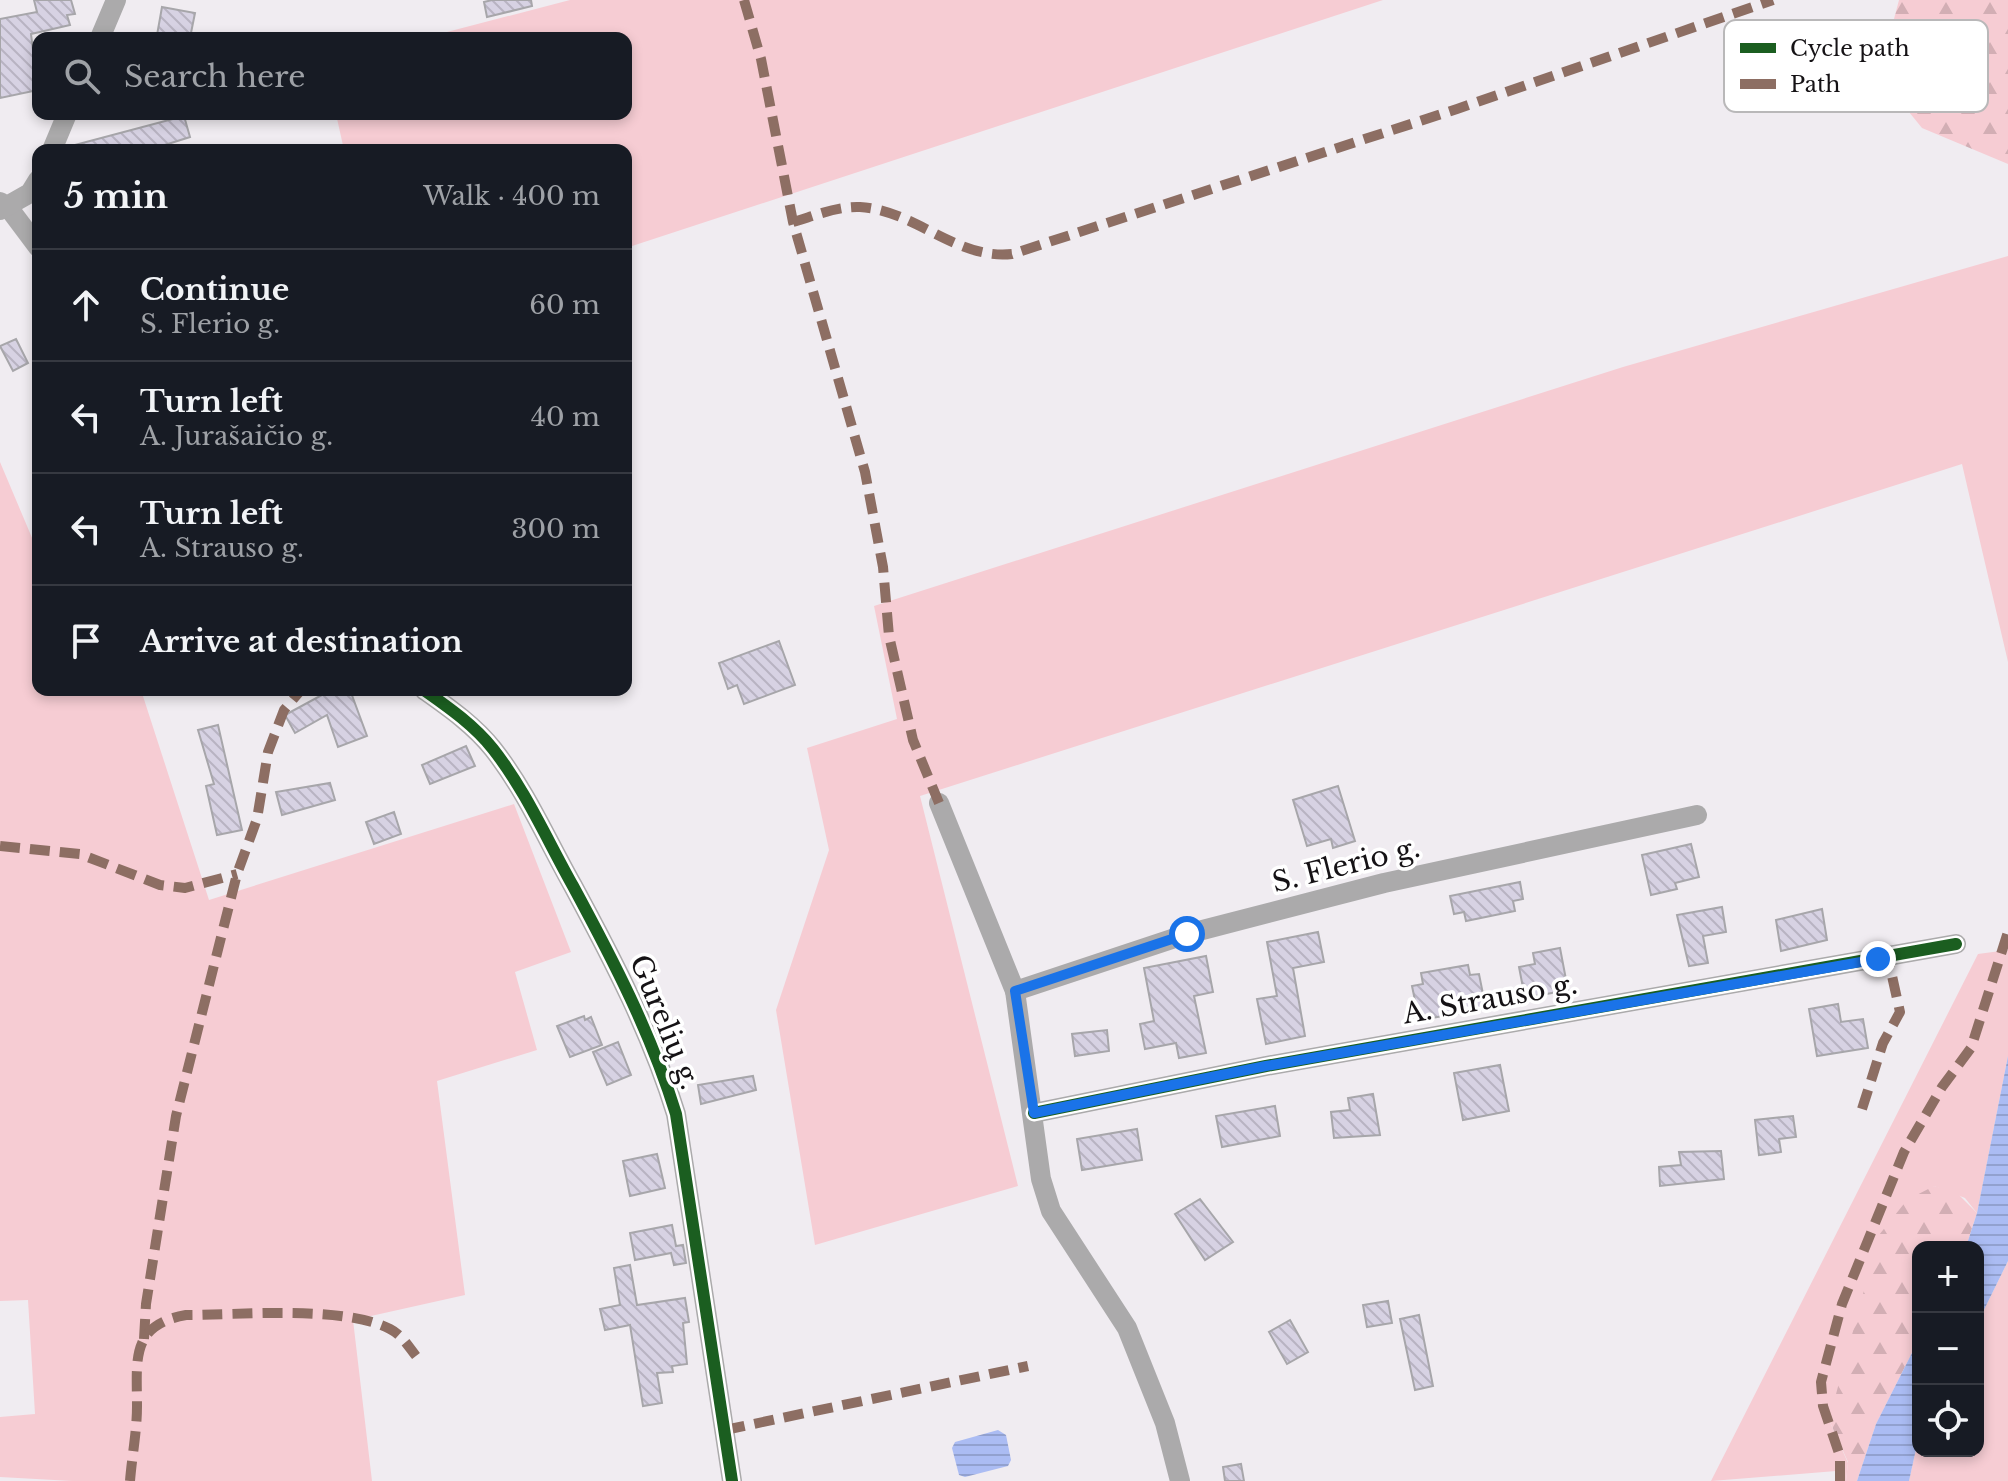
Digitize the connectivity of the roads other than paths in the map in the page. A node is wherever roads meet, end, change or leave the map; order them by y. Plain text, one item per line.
1 (116, 0) edge
2 (103, 32) edge
3 (64, 120) edge
4 (54, 144) edge
5 (32, 190) edge
6 (3, 206) edge
7 (32, 240) edge
8 (431, 696) edge
9 (939, 803) dead end
10 (1697, 815) dead end
11 (1956, 944) dead end
12 (1015, 991) junction
13 (1034, 1113) junction
14 (732, 1481) edge
15 (1180, 1481) edge

1 - 2 street
3 - 4 street
5 - 6 street
6 - 7 street
8 - 14 street, Gurelių g.
9 - 12 street
10 - 12 street, S. Flerio g.
11 - 13 street, A. Strauso g.
12 - 13 street
13 - 15 street

